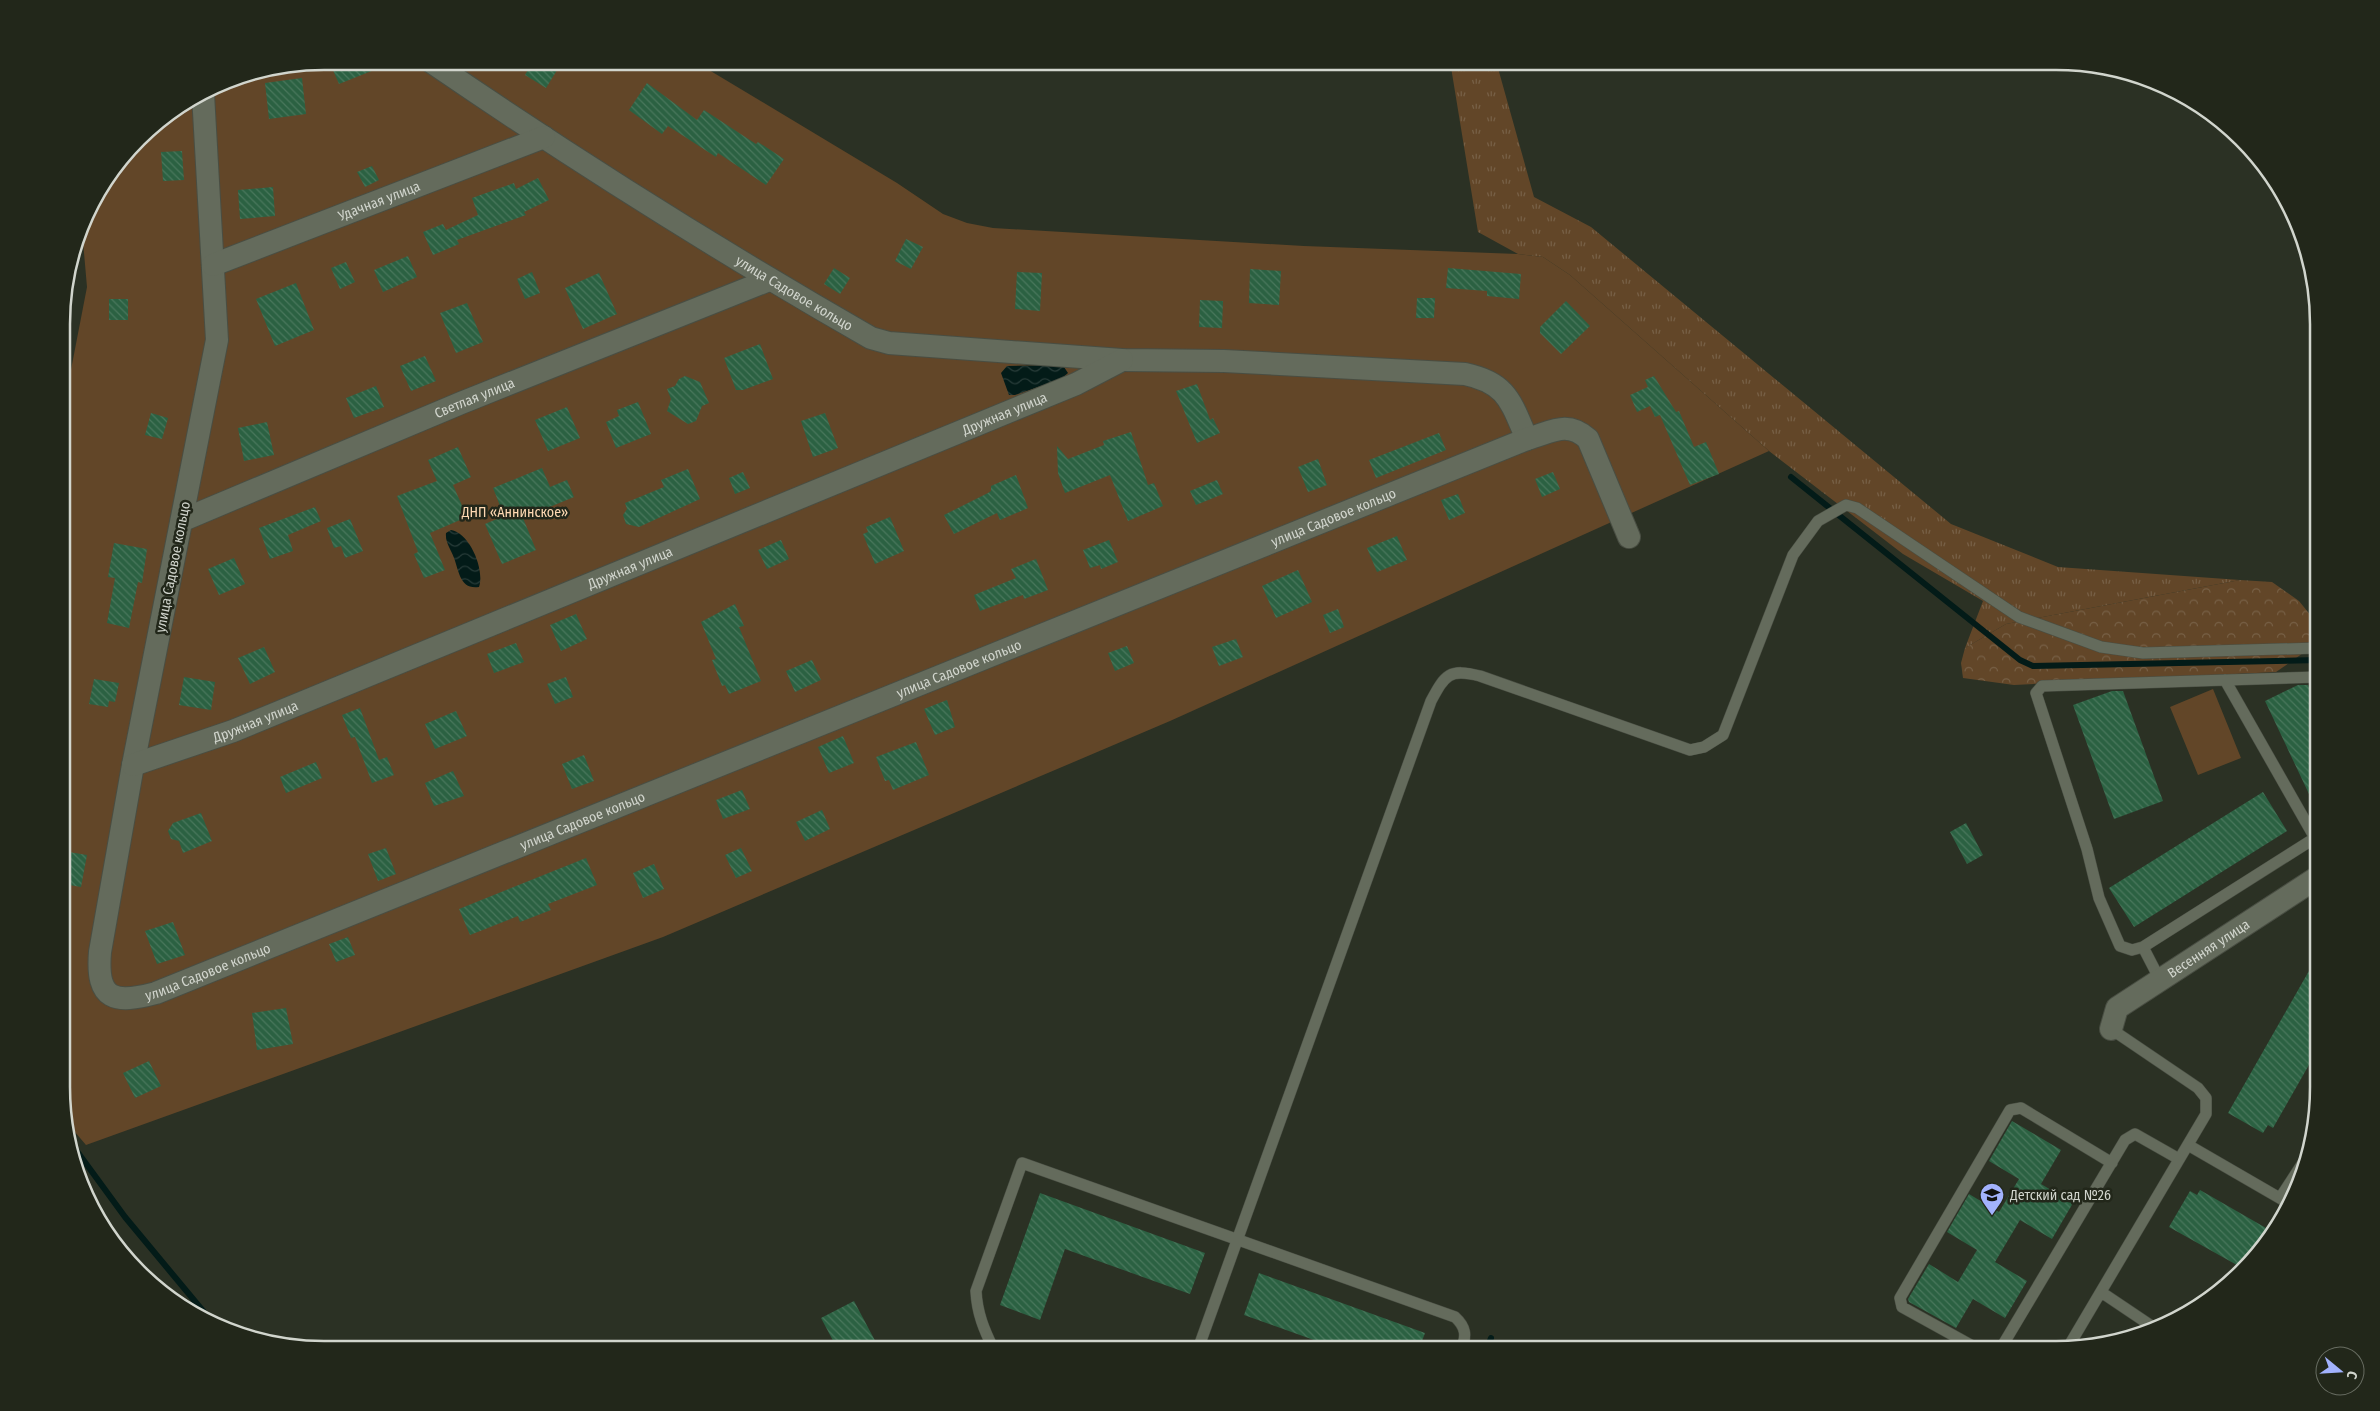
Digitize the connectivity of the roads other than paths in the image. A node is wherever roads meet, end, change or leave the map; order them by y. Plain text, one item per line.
1 (444, 70) edge
2 (203, 101) edge
3 (544, 137) junction
4 (213, 265) junction
5 (769, 280) junction
6 (1122, 360) junction
7 (1527, 439) junction
8 (183, 520) junction
9 (1629, 537) dead end
10 (2310, 648) edge
11 (2310, 678) edge
12 (2225, 680) junction
13 (133, 766) junction
14 (2310, 829) edge
15 (2310, 843) edge
16 (2310, 882) edge
17 (2143, 947) junction
18 (2160, 980) junction
19 (2111, 1029) joint
20 (2188, 1145) junction
21 (2179, 1159) junction
22 (2112, 1163) junction
23 (2283, 1200) edge
24 (1237, 1238) junction
25 (2101, 1292) junction
26 (2148, 1324) edge
27 (2072, 1340) edge
28 (990, 1341) edge
29 (1201, 1341) edge
30 (1463, 1341) edge
31 (1964, 1341) edge
32 (2005, 1341) edge

1 - 3 street, улица Садовое кольцо
2 - 4 street, улица Садовое кольцо
3 - 4 street, Удачная улица
3 - 5 street, улица Садовое кольцо
4 - 8 street, улица Садовое кольцо
5 - 6 street, улица Садовое кольцо
5 - 8 street, Светлая улица
6 - 7 street, улица Садовое кольцо
6 - 13 street, Дружная улица
7 - 9 street
7 - 13 street, улица Садовое кольцо
8 - 13 street, улица Садовое кольцо
10 - 24 lane
11 - 12 lane
12 - 14 lane
12 - 17 lane
15 - 17 lane
16 - 18 street, Весенняя улица
17 - 18 lane
18 - 19 street, Весенняя улица
19 - 20 lane
20 - 21 lane
20 - 23 lane
21 - 22 lane
21 - 25 lane
22 - 31 lane
22 - 32 lane
24 - 28 lane
24 - 29 lane
24 - 30 lane
25 - 26 lane
25 - 27 lane

